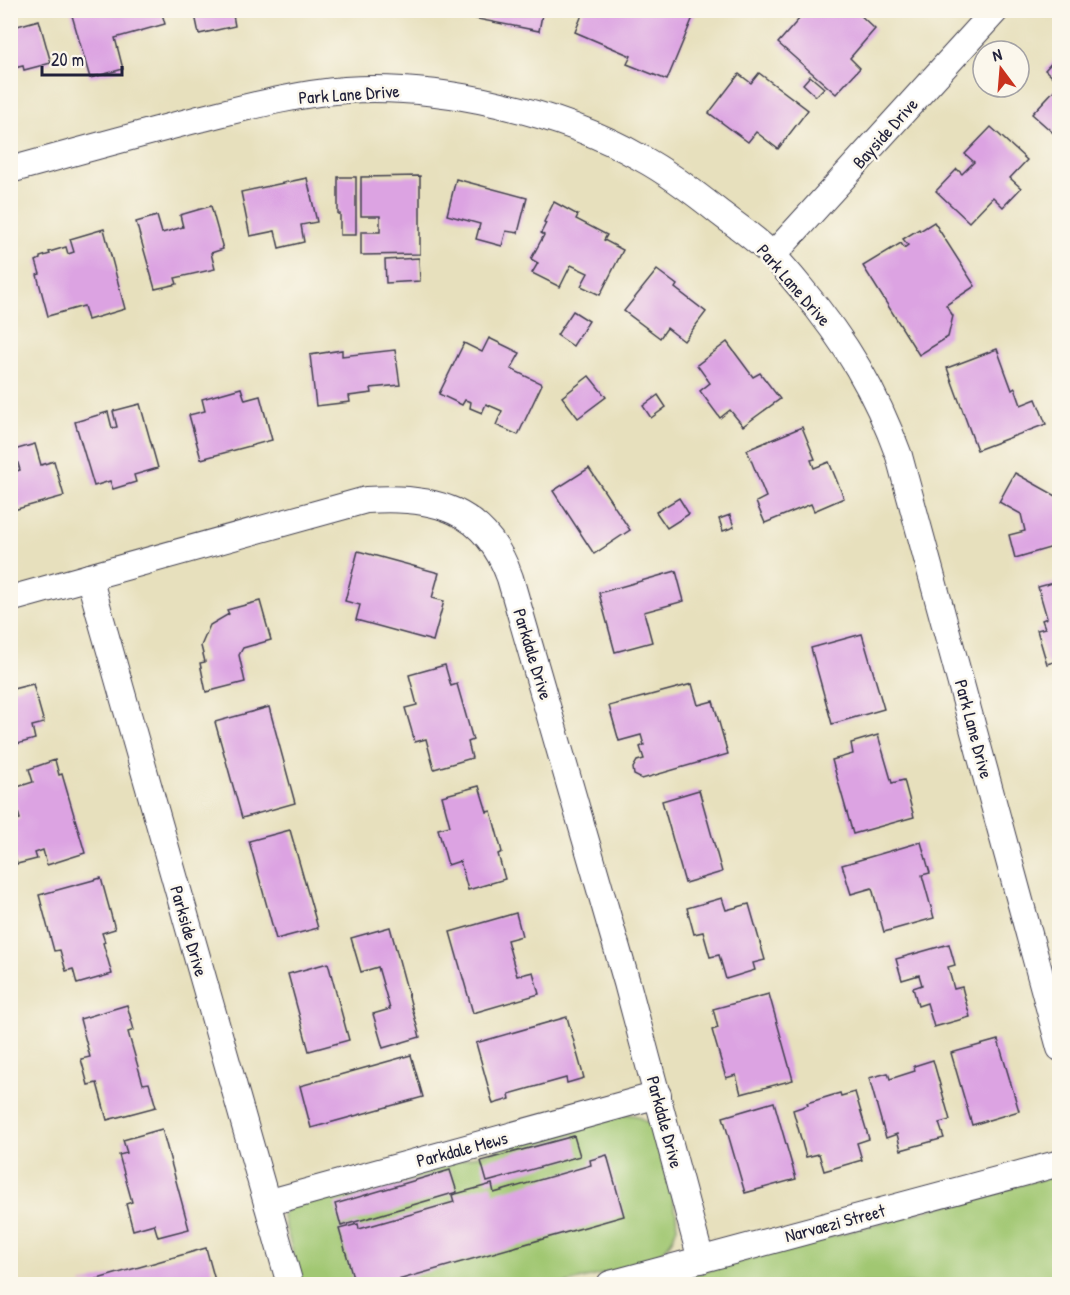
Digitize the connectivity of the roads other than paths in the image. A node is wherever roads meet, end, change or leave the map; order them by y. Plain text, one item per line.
1 (996, 10) edge
2 (10, 170) edge
3 (773, 255) junction
4 (89, 578) junction
5 (10, 599) edge
6 (1059, 1048) edge
7 (658, 1095) junction
8 (1059, 1163) edge
9 (267, 1203) junction
10 (701, 1260) junction
11 (290, 1284) edge
12 (610, 1284) edge

1 - 3 street, Bayside Drive
2 - 3 street, Park Lane Drive
3 - 6 street, Park Lane Drive
4 - 5 street, Parkdale Drive
4 - 7 street, Parkdale Drive
4 - 9 street, Parkside Drive
7 - 9 street, Parkdale Mews
7 - 10 street, Parkdale Drive
8 - 10 street, Narvaezi Street
9 - 11 street, Parkside Drive
10 - 12 street, Narvaezi Street

